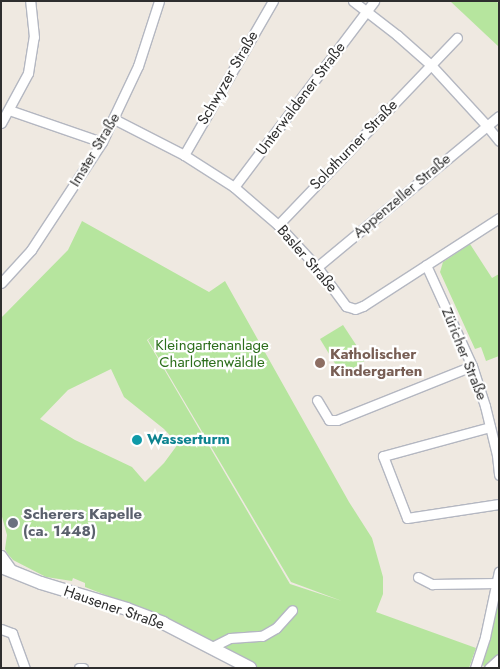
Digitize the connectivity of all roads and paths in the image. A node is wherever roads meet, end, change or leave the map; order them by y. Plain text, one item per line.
1 (30, 1) edge
2 (159, 1) edge
3 (273, 1) edge
4 (353, 1) edge
5 (374, 1) edge
6 (367, 11) junction
7 (458, 38) dead end
8 (431, 65) junction
9 (499, 116) edge
10 (4, 117) edge
11 (114, 119) junction
12 (488, 126) junction
13 (499, 141) edge
14 (102, 142) junction
15 (184, 155) junction
16 (234, 188) junction
17 (499, 218) edge
18 (278, 225) junction
19 (426, 265) junction
20 (317, 267) junction
21 (1, 283) edge
22 (472, 366) junction
23 (317, 400) dead end
24 (490, 427) junction
25 (499, 475) edge
26 (499, 504) edge
27 (1, 555) edge
28 (1, 568) edge
29 (499, 571) edge
30 (14, 572) junction
31 (418, 577) dead end
32 (496, 583) junction
33 (292, 610) dead end
34 (1, 629) edge
35 (212, 647) junction
36 (499, 659) edge
37 (26, 668) edge
38 (250, 668) edge
39 (475, 668) edge
40 (490, 668) edge

1 - 10 street
2 - 11 street, Imster Straße
3 - 15 street, Schwyzer Straße
4 - 6 street
5 - 6 street
6 - 8 street
6 - 16 street, Unterwaldener Straße
7 - 8 street
8 - 12 street
8 - 18 street, Solothurner Straße
9 - 12 street
10 - 14 street
11 - 14 street, Imster Straße
11 - 15 street, Basler Straße
12 - 13 street
12 - 20 street, Appenzeller Straße
14 - 21 street, Imster Straße
15 - 16 street, Basler Straße
16 - 18 street, Basler Straße
17 - 19 street, Basler Straße
18 - 20 street, Basler Straße
19 - 20 street, Basler Straße
19 - 22 street, Züricher Straße
22 - 23 street
22 - 24 street, Züricher Straße
24 - 25 street, Züricher Straße
24 - 26 street
27 - 30 street
28 - 30 main road, Hausener Straße
29 - 32 street
30 - 35 main road, Hausener Straße
31 - 32 street
32 - 39 street
33 - 35 street
34 - 37 street
35 - 38 main road, Hausener Straße
36 - 40 street

